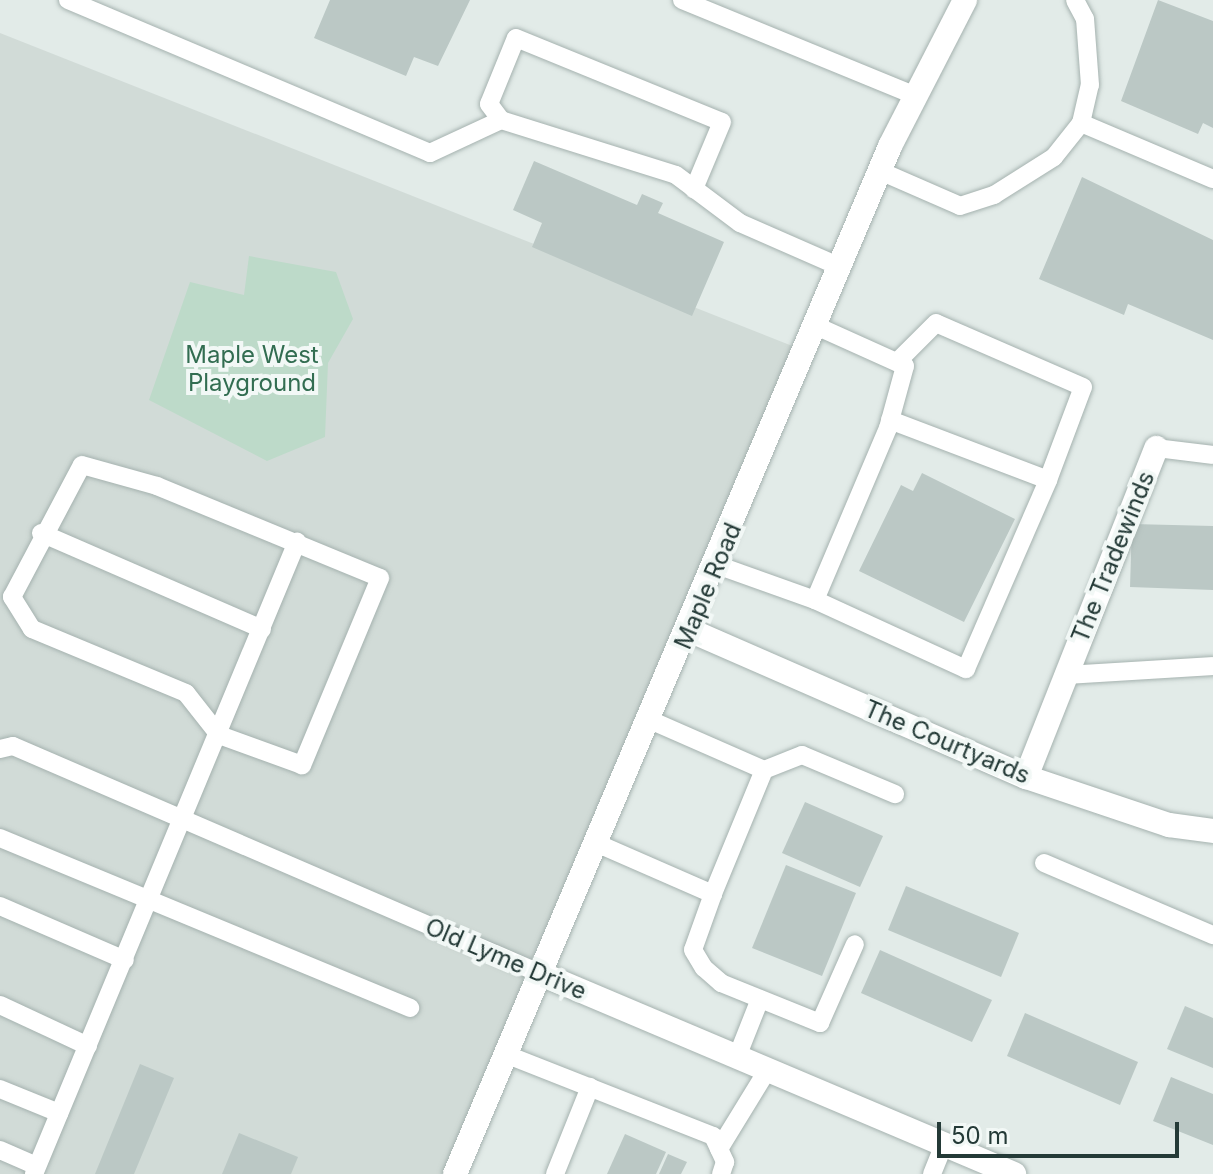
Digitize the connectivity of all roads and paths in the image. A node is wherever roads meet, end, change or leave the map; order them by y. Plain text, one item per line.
1 (68, 0) edge
2 (682, 0) edge
3 (965, 0) edge
4 (1075, 0) edge
5 (916, 96) junction
6 (501, 120) junction
7 (1081, 123) junction
8 (880, 171) junction
9 (1213, 179) edge
10 (694, 189) junction
11 (840, 267) junction
12 (816, 326) junction
13 (897, 362) junction
14 (890, 420) junction
15 (1156, 448) joint
16 (1213, 455) edge
17 (1048, 480) junction
18 (41, 533) junction
19 (297, 542) junction
20 (717, 565) junction
21 (815, 600) junction
22 (262, 629) junction
23 (689, 630) junction
24 (1213, 666) edge
25 (1067, 675) junction
26 (650, 720) junction
27 (219, 735) junction
28 (0, 749) edge
29 (764, 770) junction
30 (1026, 777) junction
31 (895, 794) dead end
32 (185, 820) junction
33 (1213, 831) edge
34 (0, 838) edge
35 (596, 843) junction
36 (1044, 863) dead end
37 (713, 894) junction
38 (150, 901) junction
39 (0, 906) edge
40 (1213, 935) edge
41 (855, 944) dead end
42 (125, 960) junction
43 (539, 973) junction
44 (760, 999) junction
45 (0, 1005) edge
46 (410, 1008) dead end
47 (88, 1046) junction
48 (505, 1054) junction
49 (737, 1057) junction
50 (768, 1069) junction
51 (590, 1087) junction
52 (0, 1089) edge
53 (59, 1113) junction
54 (944, 1144) junction
55 (719, 1149) junction
56 (0, 1150) edge
57 (35, 1170) edge
58 (455, 1174) edge
59 (555, 1174) edge
60 (721, 1174) edge
61 (932, 1174) edge
62 (1014, 1174) edge

1 - 6 lane
2 - 5 lane
3 - 5 street, Maple Road
4 - 7 lane
5 - 8 street, Maple Road
6 - 10 lane
6 - 10 lane
7 - 8 lane
7 - 9 lane
8 - 11 street, Maple Road
10 - 11 lane
11 - 12 street, Maple Road
12 - 13 lane
12 - 20 street, Maple Road
13 - 14 lane
13 - 17 lane
14 - 17 lane
14 - 21 lane
15 - 16 lane, The Tradewinds
15 - 25 street, The Tradewinds
17 - 21 lane
18 - 19 lane
18 - 22 lane
18 - 27 lane
19 - 22 lane
19 - 27 lane
20 - 21 lane
20 - 23 street, Maple Road
22 - 27 lane
23 - 26 street, Maple Road
23 - 30 street, The Courtyards
24 - 25 lane, The Tradewinds
25 - 30 street, The Tradewinds
26 - 29 lane
26 - 35 street, Maple Road
27 - 32 lane
28 - 32 lane, Old Lyme Drive
29 - 31 lane
29 - 37 lane
30 - 33 street, The Courtyards
32 - 38 lane
32 - 43 lane, Old Lyme Drive
34 - 38 lane
35 - 37 lane
35 - 43 street, Maple Road
36 - 40 lane
37 - 44 lane
38 - 42 lane
38 - 46 lane
39 - 42 lane
41 - 44 lane
42 - 47 lane
43 - 48 street, Maple Road
43 - 49 street, Old Lyme Drive
44 - 49 lane
45 - 47 lane
47 - 53 lane
48 - 51 lane
48 - 58 street, Maple Road
49 - 50 street, Old Lyme Drive
50 - 54 street, Old Lyme Drive
50 - 55 lane
51 - 55 lane
51 - 59 lane
52 - 53 lane
53 - 57 lane
54 - 61 lane
54 - 62 street, Old Lyme Drive
55 - 60 lane
56 - 57 lane

